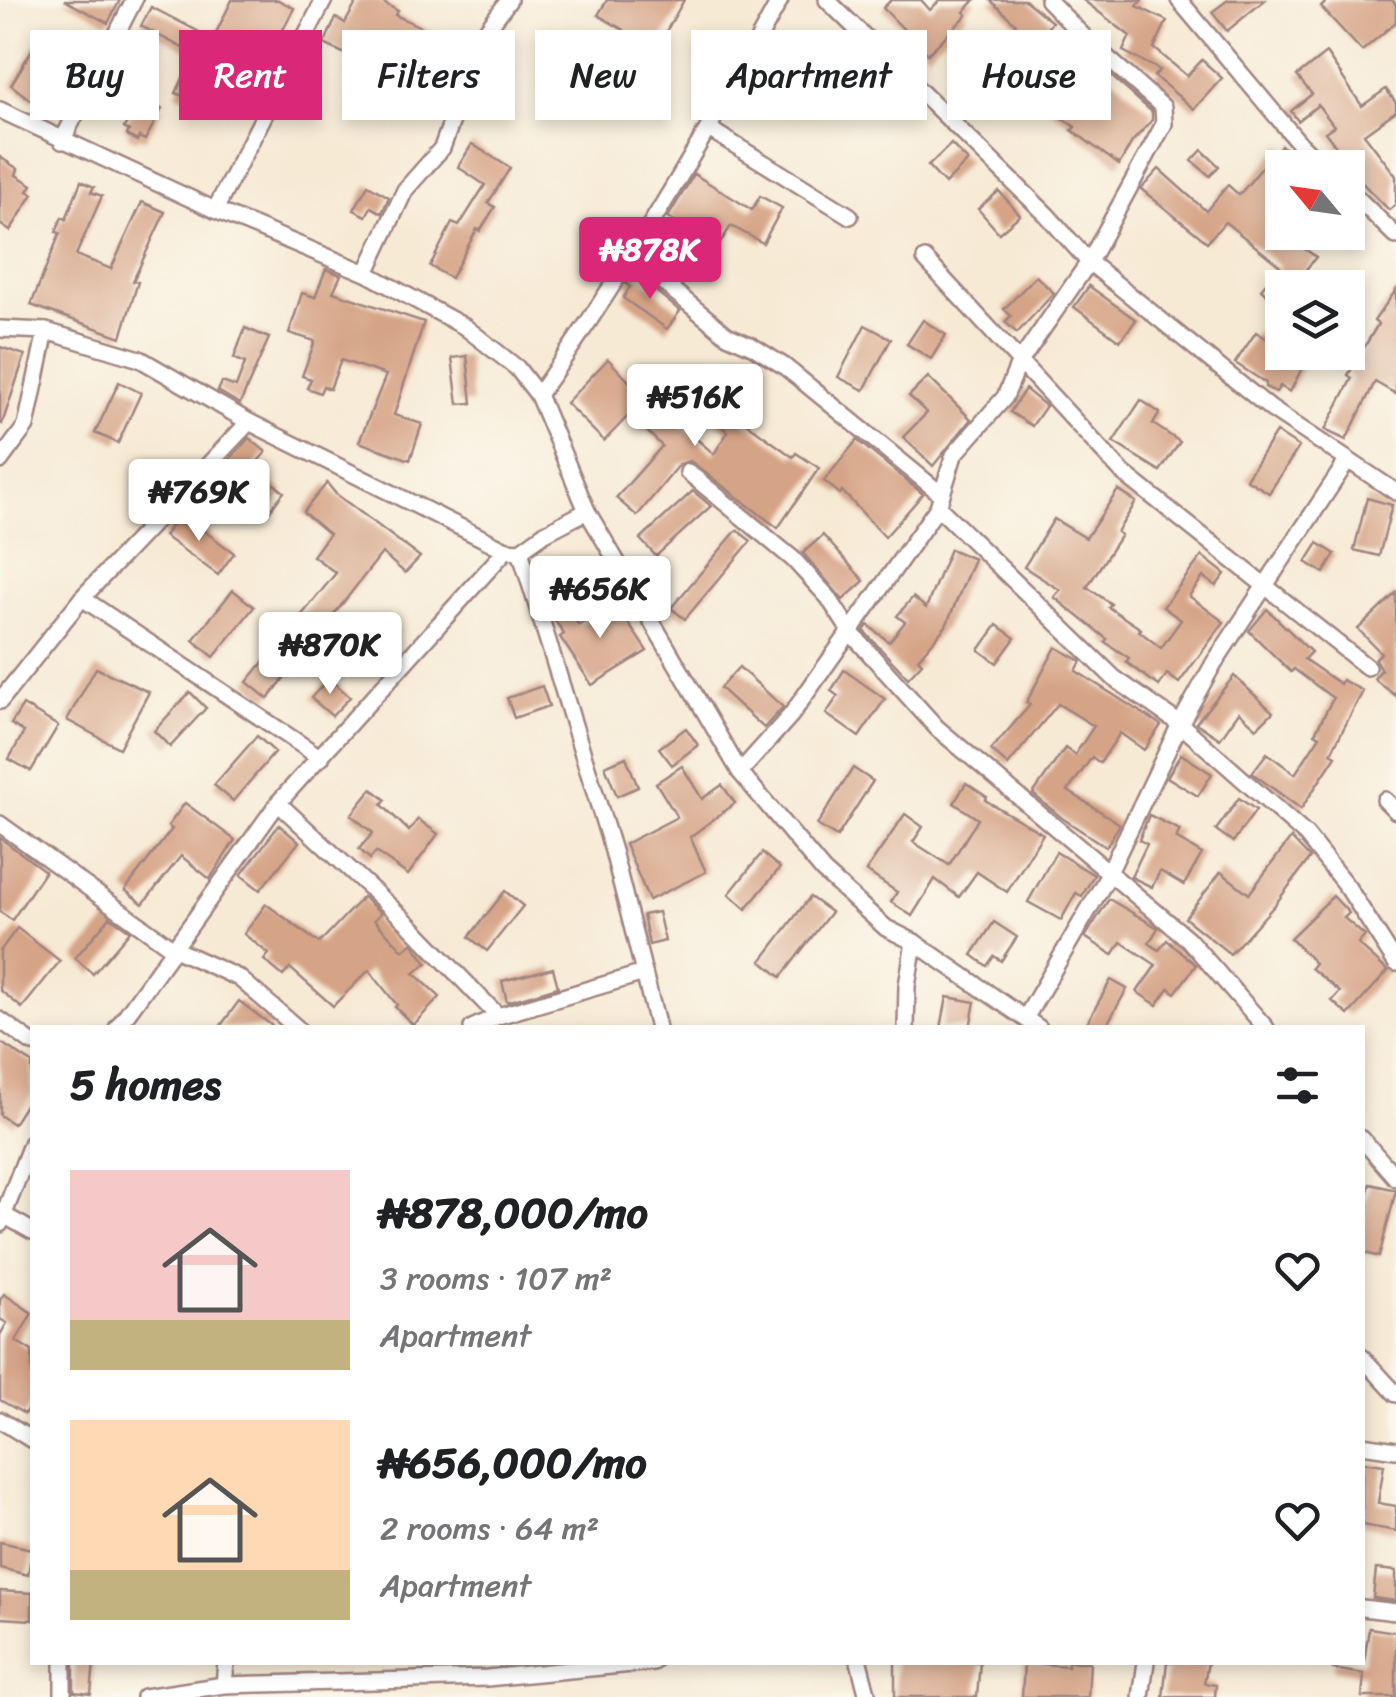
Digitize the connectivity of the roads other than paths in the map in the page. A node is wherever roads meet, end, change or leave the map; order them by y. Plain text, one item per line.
1 (134, 0) edge
2 (324, 0) edge
3 (780, 0) edge
4 (827, 0) edge
5 (1048, 0) edge
6 (1179, 0) edge
7 (500, 2) edge
8 (0, 110) edge
9 (710, 129) junction
10 (62, 140) junction
11 (1306, 150) edge
12 (1365, 206) edge
13 (215, 210) junction
14 (850, 216) dead end
15 (1396, 236) edge
16 (630, 255) junction
17 (925, 259) dead end
18 (1089, 262) junction
19 (366, 272) junction
20 (0, 329) edge
21 (46, 332) junction
22 (1019, 363) junction
23 (538, 395) junction
24 (249, 422) junction
25 (1348, 460) junction
26 (0, 461) edge
27 (688, 472) dead end
28 (1396, 492) edge
29 (940, 500) junction
30 (586, 512) junction
31 (513, 551) junction
32 (1264, 585) junction
33 (82, 598) junction
34 (852, 634) junction
35 (1367, 667) dead end
36 (0, 700) edge
37 (1180, 724) junction
38 (321, 758) junction
39 (740, 772) junction
40 (278, 803) junction
41 (0, 824) edge
42 (1110, 871) junction
43 (914, 942) junction
44 (172, 948) junction
45 (1396, 963) edge
46 (644, 973) junction
47 (498, 1016) junction
48 (0, 1020) edge
49 (1032, 1022) edge
50 (119, 1025) edge
51 (294, 1025) edge
52 (478, 1025) edge
53 (657, 1025) edge
54 (906, 1025) edge
55 (1263, 1025) edge
56 (30, 1042) edge
57 (1365, 1142) edge
58 (30, 1147) edge
59 (1396, 1178) edge
60 (1, 1218) edge
61 (30, 1230) edge
62 (1365, 1361) edge
63 (1396, 1394) edge
64 (0, 1420) edge
65 (30, 1439) edge
66 (1365, 1445) edge
67 (1396, 1450) edge
68 (1365, 1608) edge
69 (1396, 1612) edge
70 (63, 1665) edge
71 (226, 1665) edge
72 (622, 1665) edge
73 (860, 1665) edge
74 (1146, 1665) edge
75 (224, 1685) junction
76 (63, 1697) edge
77 (144, 1697) edge
78 (868, 1697) edge
79 (1141, 1697) edge

1 - 10 street
2 - 13 street
3 - 9 street
4 - 18 street
5 - 18 street
6 - 11 street
7 - 19 street
8 - 10 street
9 - 14 street
9 - 16 street
10 - 13 street
12 - 15 street
13 - 19 street
16 - 23 street
16 - 29 street
17 - 22 street
18 - 22 street
18 - 25 street
19 - 23 street
20 - 21 street
21 - 24 street
21 - 26 street
22 - 29 street
22 - 32 street
23 - 30 street
24 - 31 street
24 - 33 street
25 - 28 street
25 - 32 street
27 - 34 street
29 - 34 street
29 - 37 street
30 - 31 street
30 - 39 street
31 - 38 street
31 - 46 street
32 - 35 street
32 - 37 street
33 - 36 street
33 - 38 street
34 - 39 street
34 - 42 street
37 - 42 street
37 - 45 street
38 - 40 street
39 - 43 street
40 - 44 street
40 - 47 street
41 - 44 street
42 - 49 street
42 - 55 street
43 - 49 street
43 - 54 street
44 - 50 street
44 - 51 street
46 - 47 street
46 - 53 street
47 - 52 street
48 - 56 street
57 - 59 street
58 - 60 street
60 - 61 street
62 - 63 street
64 - 65 street
66 - 67 street
68 - 69 street
70 - 76 street
71 - 75 street
72 - 75 street
73 - 78 street
74 - 79 street
75 - 77 street

